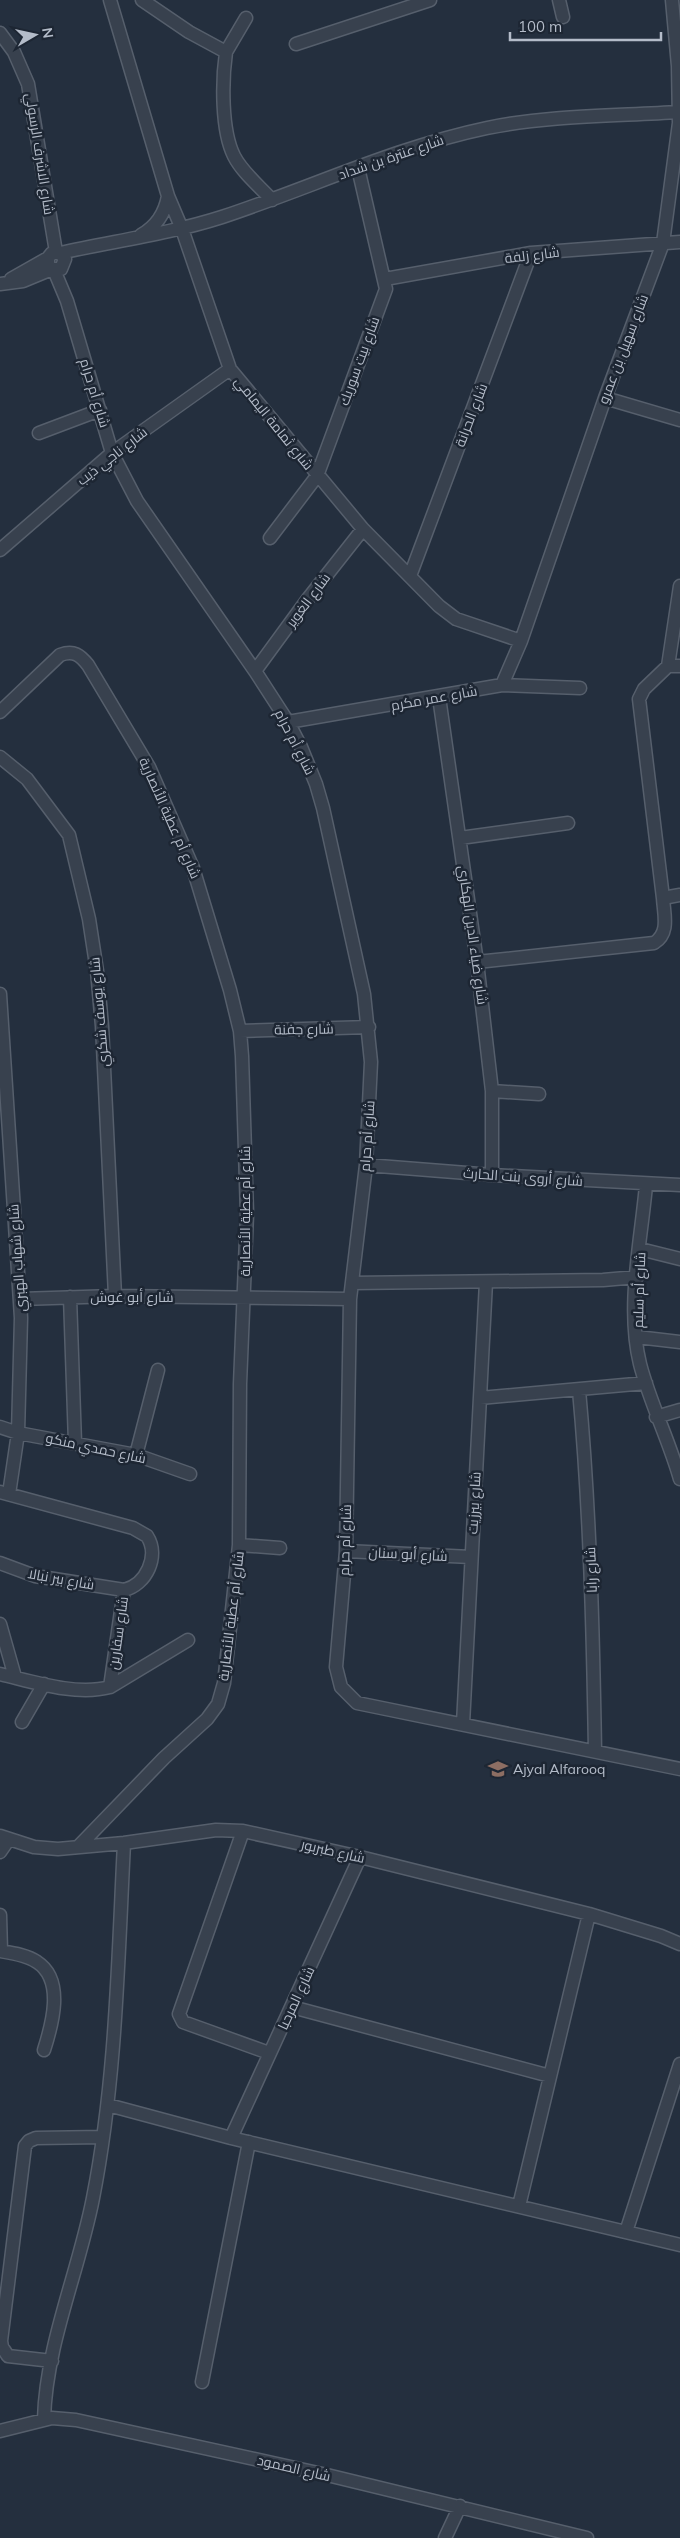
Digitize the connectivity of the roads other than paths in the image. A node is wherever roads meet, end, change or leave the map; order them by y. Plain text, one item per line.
1 (110, 0) edge
2 (142, 0) edge
3 (430, 0) edge
4 (559, 0) edge
5 (672, 0) edge
6 (403, 4) edge
7 (563, 17) dead end
8 (246, 18) dead end
9 (0, 33) edge
10 (296, 44) dead end
11 (226, 52) junction
12 (679, 123) edge
13 (358, 168) junction
14 (168, 196) junction
15 (272, 200) junction
16 (182, 229) junction
17 (137, 238) junction
18 (680, 242) edge
19 (663, 243) junction
20 (531, 253) junction
21 (57, 262) junction
22 (385, 279) junction
23 (1, 284) edge
24 (230, 368) junction
25 (605, 398) junction
26 (100, 410) junction
27 (680, 420) edge
28 (39, 433) dead end
29 (112, 452) junction
30 (317, 476) junction
31 (363, 530) junction
32 (270, 538) dead end
33 (0, 550) edge
34 (410, 576) junction
35 (680, 586) edge
36 (521, 641) junction
37 (674, 666) edge
38 (255, 671) junction
39 (502, 685) junction
40 (580, 688) dead end
41 (440, 697) junction
42 (0, 712) edge
43 (288, 722) junction
44 (0, 757) edge
45 (568, 823) dead end
46 (460, 838) junction
47 (680, 895) edge
48 (663, 898) junction
49 (477, 962) junction
50 (0, 994) edge
51 (368, 1027) junction
52 (240, 1030) junction
53 (492, 1091) junction
54 (539, 1094) dead end
55 (366, 1165) junction
56 (492, 1175) junction
57 (646, 1185) junction
58 (680, 1185) edge
59 (640, 1249) junction
60 (680, 1259) edge
61 (637, 1277) junction
62 (486, 1282) junction
63 (352, 1283) junction
64 (115, 1296) junction
65 (244, 1296) junction
66 (70, 1297) junction
67 (20, 1299) junction
68 (350, 1299) junction
69 (637, 1337) junction
70 (680, 1342) edge
71 (158, 1370) dead end
72 (646, 1383) junction
73 (579, 1390) junction
74 (480, 1398) junction
75 (680, 1410) edge
76 (656, 1417) junction
77 (0, 1427) edge
78 (18, 1433) junction
79 (75, 1442) junction
80 (136, 1455) junction
81 (677, 1458) edge
82 (190, 1474) dead end
83 (680, 1479) edge
84 (5, 1493) edge
85 (239, 1545) junction
86 (280, 1548) dead end
87 (346, 1551) junction
88 (471, 1558) junction
89 (0, 1562) edge
90 (124, 1590) junction
91 (0, 1624) edge
92 (188, 1640) dead end
93 (0, 1674) edge
94 (15, 1677) junction
95 (44, 1684) junction
96 (110, 1686) junction
97 (22, 1722) dead end
98 (463, 1724) junction
99 (595, 1751) junction
100 (680, 1769) edge
101 (243, 1831) junction
102 (5, 1837) edge
103 (124, 1843) junction
104 (78, 1848) junction
105 (0, 1852) edge
106 (360, 1857) junction
107 (588, 1914) junction
108 (0, 1915) edge
109 (661, 1936) junction
110 (680, 1938) edge
111 (680, 1944) edge
112 (0, 1951) edge
113 (292, 2007) junction
114 (44, 2050) dead end
115 (269, 2053) junction
116 (680, 2064) edge
117 (550, 2076) junction
118 (675, 2095) edge
119 (108, 2105) junction
120 (103, 2137) junction
121 (231, 2138) junction
122 (249, 2142) junction
123 (520, 2206) junction
124 (626, 2232) junction
125 (680, 2245) edge
126 (52, 2361) junction
127 (202, 2382) dead end
128 (44, 2419) junction
129 (0, 2430) edge
130 (460, 2506) junction
131 (582, 2537) edge
132 (446, 2538) edge

1 - 14 street, شارع ثمامة اليمامي
2 - 11 street
3 - 6 street
4 - 7 street
5 - 12 street, شارع سهيل بن عمرو
6 - 10 street
8 - 11 street
9 - 21 street, شارع الاشرف الرسولي
11 - 15 street
12 - 13 street, شارع عنترة بن شداد
12 - 19 street, شارع سهيل بن عمرو
13 - 15 street, شارع عنترة بن شداد
13 - 22 street, شارع بيت سوريك
14 - 16 street, شارع ثمامة اليمامي
14 - 17 street
15 - 16 street, شارع عنترة بن شداد
16 - 17 street, شارع عنترة بن شداد
16 - 24 street, شارع ثمامة اليمامي
17 - 21 street, شارع عنترة بن شداد
18 - 19 street, شارع زلفة
19 - 20 street, شارع زلفة
19 - 25 street, شارع سهيل بن عمرو
20 - 22 street, شارع زلفة
20 - 34 street, شارع الحرانة
21 - 23 street, شارع عنترة بن شداد
21 - 26 street, شارع أم حرام
22 - 30 street, شارع بيت سوريك
24 - 29 street, شارع ناجي ذيب
24 - 30 street, شارع ثمامة اليمامي
25 - 27 street
25 - 36 street, شارع سهيل بن عمرو
26 - 28 street
26 - 29 street, شارع أم حرام
29 - 33 street, شارع ناجي ذيب
29 - 38 street, شارع أم حرام
30 - 31 street, شارع ثمامة اليمامي
30 - 32 street, شارع بيت سوريك
31 - 34 street, شارع ثمامة اليمامي
31 - 38 street, شارع الغوير
34 - 36 street, شارع ثمامة اليمامي
35 - 37 street
36 - 39 street, شارع سهيل بن عمرو
37 - 48 street
38 - 43 street, شارع أم حرام
39 - 40 street, شارع عمر مكرم
39 - 41 street, شارع عمر مكرم
41 - 43 street, شارع عمر مكرم
41 - 46 street, شارع ضياء الدين الهكاري
42 - 52 street, شارع أم عطية الأنصارية
43 - 51 street, شارع أم حرام
44 - 64 street, شارع يوسف شكري
45 - 46 street
46 - 49 street, شارع ضياء الدين الهكاري
47 - 48 street
48 - 49 street
49 - 53 street, شارع ضياء الدين الهكاري
50 - 67 street, شارع شهاب الهبري
51 - 52 street, شارع جفنة
51 - 55 street, شارع أم حرام
52 - 65 street, شارع أم عطية الأنصارية
53 - 54 street
53 - 56 street, شارع ضياء الدين الهكاري
55 - 56 street, شارع أروى بنت الحارث
55 - 63 street, شارع أم حرام
56 - 57 street, شارع أروى بنت الحارث
57 - 58 street, شارع أروى بنت الحارث
57 - 59 street, شارع أم سليم
59 - 60 street
59 - 61 street, شارع أم سليم
61 - 62 street
61 - 69 street, شارع أم سليم
62 - 63 street
62 - 74 street, شارع بيرزيت
63 - 68 street, شارع أم حرام
64 - 65 street, شارع أبو غوش
64 - 66 street, شارع أبو غوش
65 - 68 street, شارع أبو غوش
65 - 85 street, شارع أم عطية الأنصارية
66 - 67 street, شارع أبو غوش
66 - 79 street
67 - 78 street, شارع شهاب الهبري
68 - 87 street, شارع أم حرام
69 - 70 street
69 - 72 street, شارع أم سليم
71 - 80 street
72 - 73 street
72 - 76 street, شارع أم سليم
73 - 74 street
73 - 99 street, شارع رابا
74 - 88 street, شارع بيرزيت
75 - 76 street
76 - 81 street, شارع أم سليم
77 - 78 street, شارع حمدي منكو
78 - 79 street, شارع حمدي منكو
78 - 84 street, شارع سفارين
79 - 80 street, شارع حمدي منكو
80 - 82 street, شارع حمدي منكو
81 - 83 street, شارع أم سليم
84 - 90 street, شارع سفارين
85 - 86 street
85 - 104 street, شارع أم عطية الأنصارية
87 - 88 street, شارع أبو سنان
87 - 98 street, شارع أم حرام
88 - 98 street, شارع بيرزيت
89 - 90 street, شارع بير نبالا
90 - 96 street, شارع سفارين
91 - 94 street
92 - 96 street
93 - 94 street, شارع سفارين
94 - 95 street, شارع سفارين
95 - 96 street, شارع سفارين
95 - 97 street
98 - 99 street, شارع أم حرام
99 - 100 street, شارع أم حرام
101 - 103 street, شارع طبربور
101 - 106 street, شارع طبربور
101 - 115 street
102 - 104 street, شارع طبربور
102 - 105 street
103 - 104 street, شارع طبربور
103 - 119 street
106 - 107 street, شارع طبربور
106 - 113 street, شارع المرحبا
107 - 109 street, شارع طبربور
107 - 117 street
108 - 112 street
109 - 110 street, شارع طبربور
109 - 111 street, شارع طبربور
112 - 114 street
113 - 115 street, شارع المرحبا
113 - 117 street
115 - 121 street, شارع المرحبا
116 - 118 street
117 - 123 street
118 - 124 street
119 - 120 street
119 - 121 street
120 - 126 street
120 - 126 street
121 - 122 street
122 - 123 street
122 - 127 street
123 - 124 street
124 - 125 street
126 - 128 street
128 - 129 street, شارع الصمود
128 - 130 street, شارع الصمود
130 - 131 street, شارع الصمود
130 - 132 street

